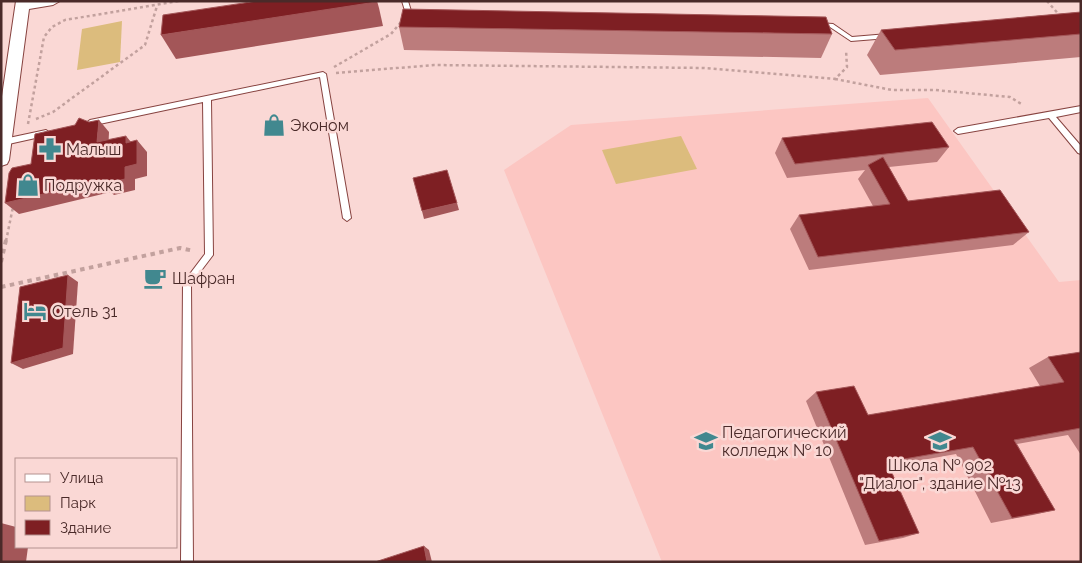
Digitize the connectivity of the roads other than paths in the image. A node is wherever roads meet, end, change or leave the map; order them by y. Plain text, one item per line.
1 (54, 1) edge
2 (405, 1) edge
3 (23, 3) edge
4 (428, 14) edge
5 (811, 24) edge
6 (899, 35) edge
7 (207, 98) junction
8 (1081, 109) edge
9 (1051, 115) junction
10 (83, 125) edge
11 (54, 131) edge
12 (958, 131) dead end
13 (4, 142) junction
14 (1081, 151) edge
15 (1, 160) edge
16 (347, 218) dead end
17 (187, 562) edge

1 - 3 street
2 - 4 lane
3 - 13 street
5 - 6 lane
7 - 10 lane
7 - 16 lane
7 - 17 lane
8 - 9 lane
9 - 12 lane
9 - 14 lane
11 - 13 lane
13 - 15 street

